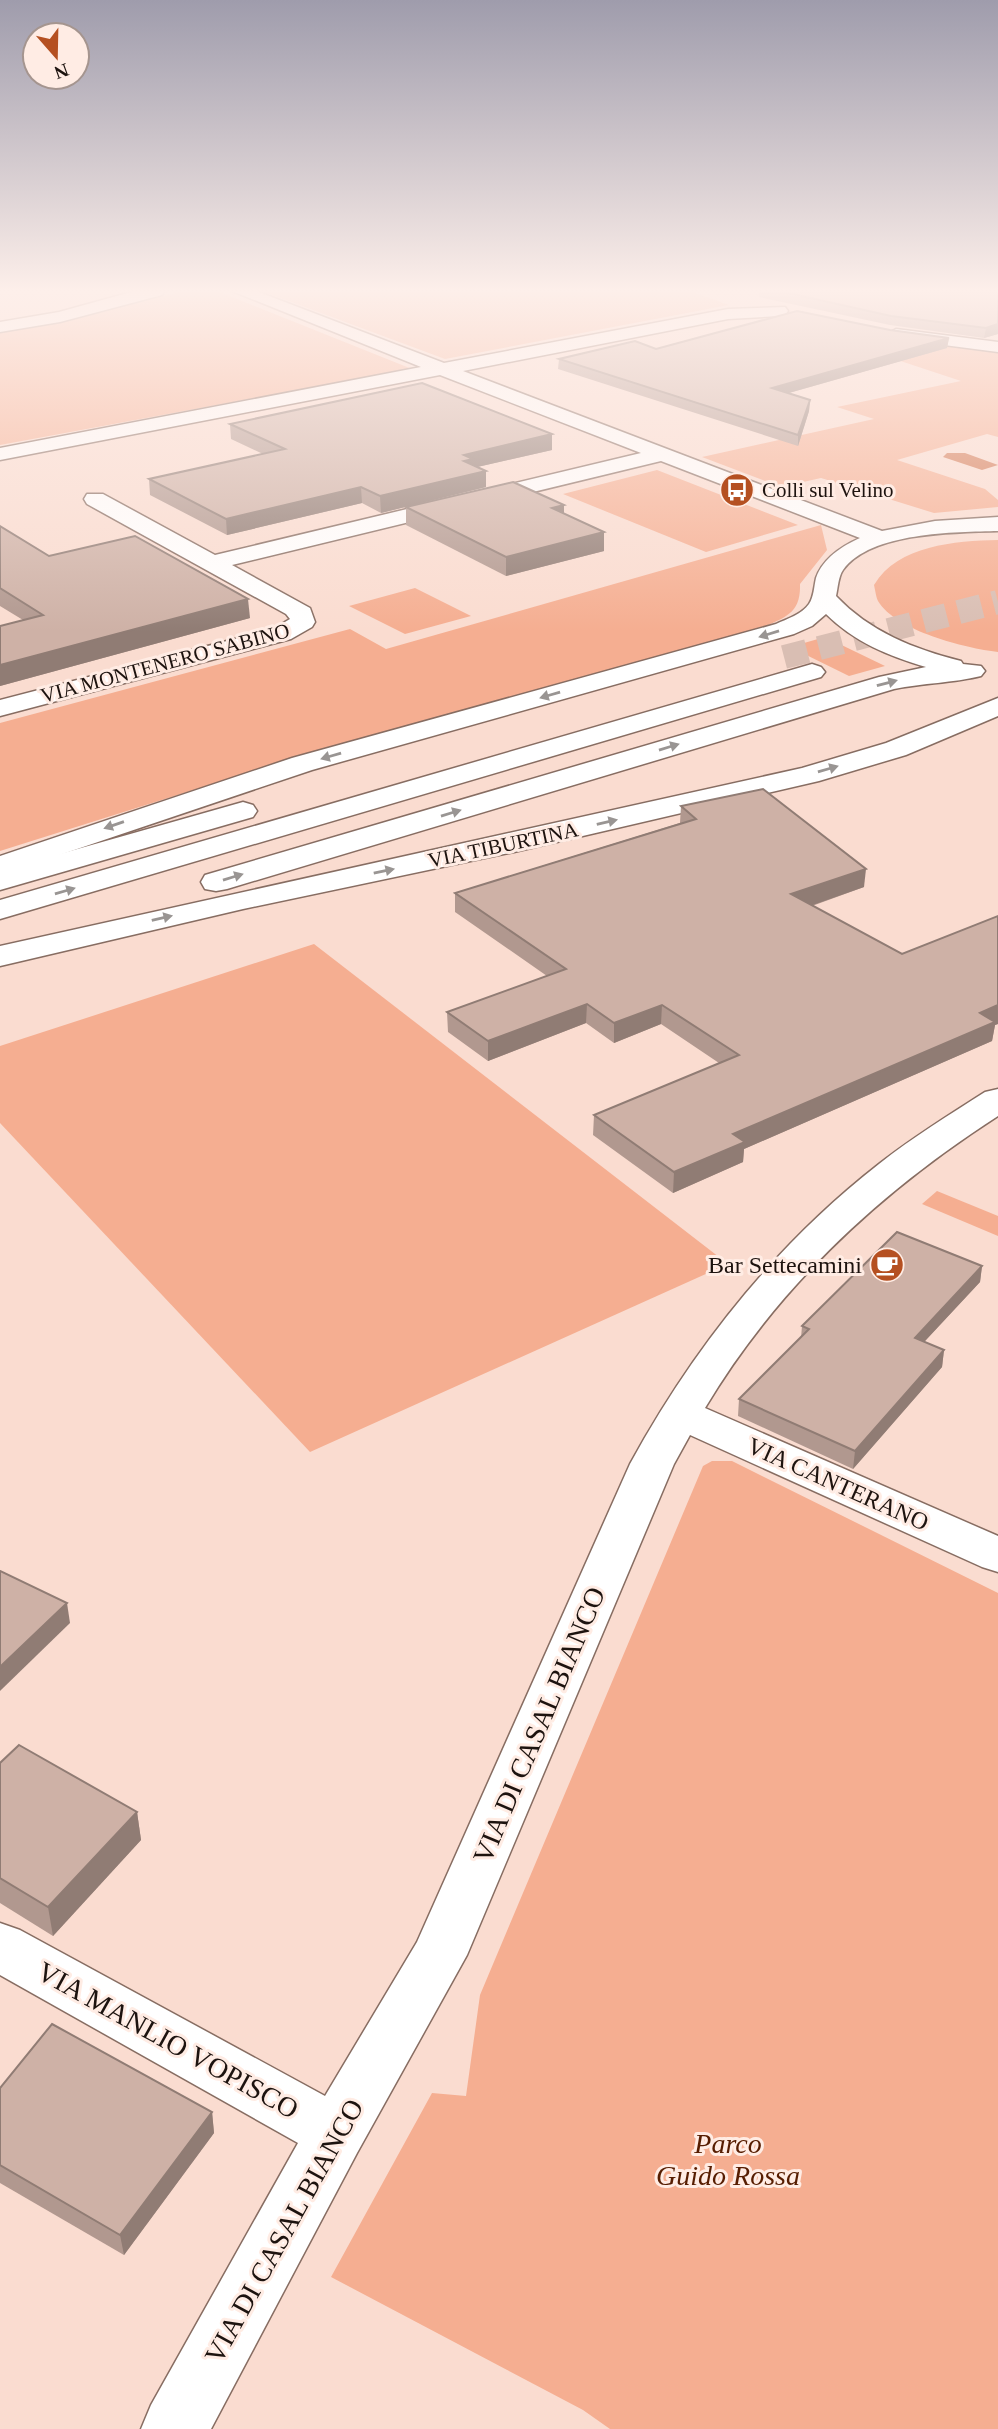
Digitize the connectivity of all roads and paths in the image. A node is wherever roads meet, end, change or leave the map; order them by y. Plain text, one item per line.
1 (259, 404) edge
2 (534, 404) edge
3 (0, 454) edge
4 (662, 454) junction
5 (95, 499) dead end
6 (998, 524) edge
7 (880, 538) junction
8 (212, 564) junction
9 (824, 598) junction
10 (784, 657) tunnel mouth
11 (812, 672) tunnel mouth
12 (985, 673) edge
13 (998, 706) edge
14 (0, 708) edge
15 (0, 866) edge
16 (0, 881) edge
17 (0, 910) edge
18 (0, 934) edge
19 (0, 956) edge
20 (998, 1100) edge
21 (679, 1413) junction
22 (998, 1555) edge
23 (0, 1947) edge
24 (336, 2133) junction
25 (175, 2429) edge

1 - 3 street
2 - 4 street
4 - 7 street
4 - 8 street
5 - 8 street, VIA MONTENERO SABINO
6 - 7 street
7 - 9 street
8 - 14 street, VIA MONTENERO SABINO
9 - 12 street, VIA TIBURTINA
9 -> 15 street
10 - 16 street
17 -> 11 street
18 -> 12 street, VIA TIBURTINA
19 -> 13 street, VIA TIBURTINA
20 - 21 street, VIA DI CASAL BIANCO
21 - 22 street, VIA CANTERANO
21 - 24 street, VIA DI CASAL BIANCO
23 - 24 street, VIA MANLIO VOPISCO
24 - 25 street, VIA DI CASAL BIANCO

